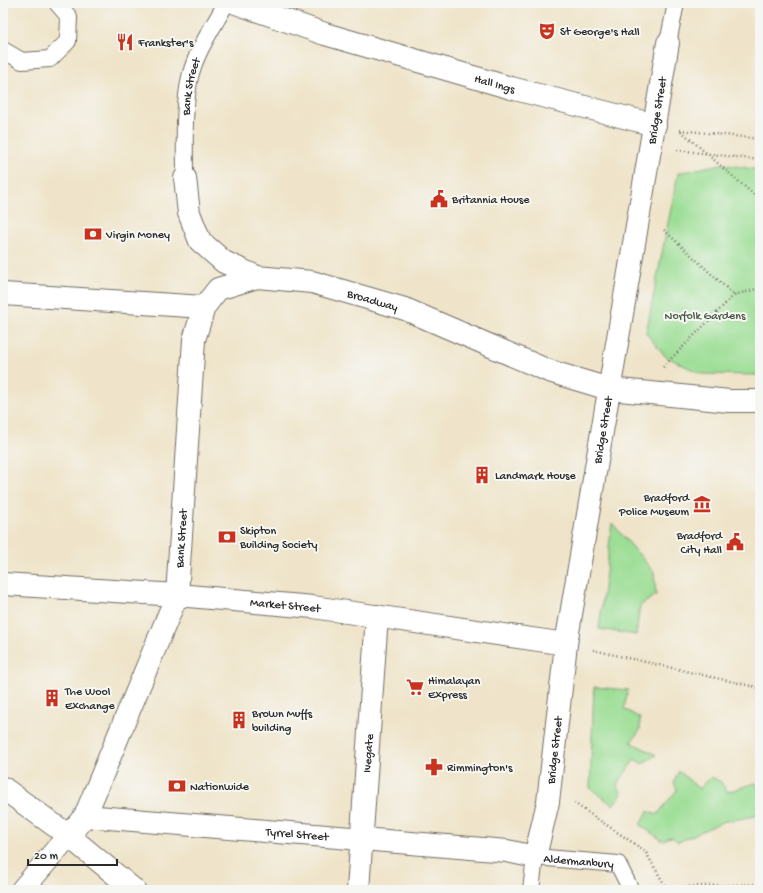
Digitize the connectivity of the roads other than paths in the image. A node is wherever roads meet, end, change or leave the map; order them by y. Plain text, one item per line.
1 (57, 3) edge
2 (226, 3) edge
3 (236, 3) edge
4 (676, 3) edge
5 (668, 43) joint
6 (3, 50) edge
7 (655, 124) junction
8 (185, 178) joint
9 (257, 277) junction
10 (3, 294) edge
11 (204, 307) junction
12 (609, 389) junction
13 (760, 401) edge
14 (3, 584) edge
15 (177, 596) junction
16 (377, 616) junction
17 (566, 644) junction
18 (3, 788) edge
19 (85, 816) junction
20 (69, 836) junction
21 (363, 840) junction
22 (535, 857) junction
23 (22, 890) edge
24 (133, 890) edge
25 (358, 890) edge
26 (531, 890) edge
27 (631, 890) edge

1 - 6 lane
2 - 8 lane, Bank Street
3 - 7 street, Hall Ings
4 - 5 lane, Bridge Street
5 - 7 street, Bridge Street
7 - 12 street, Bridge Street
8 - 9 street, Broadway
9 - 11 street, Bank Street
9 - 12 street, Broadway
10 - 11 street
11 - 15 street, Bank Street
12 - 13 street
12 - 17 street, Bridge Street
14 - 15 street, Market Street
15 - 16 street, Market Street
15 - 19 street, Bank Street
16 - 17 street, Market Street
16 - 21 street, Ivegate
17 - 22 street, Bridge Street
18 - 20 street
19 - 20 street
19 - 21 street, Tyrrel Street
20 - 23 street
20 - 24 street
21 - 22 street, Tyrrel Street
21 - 25 street, Ivegate
22 - 26 lane
22 - 27 lane, Aldermanbury

